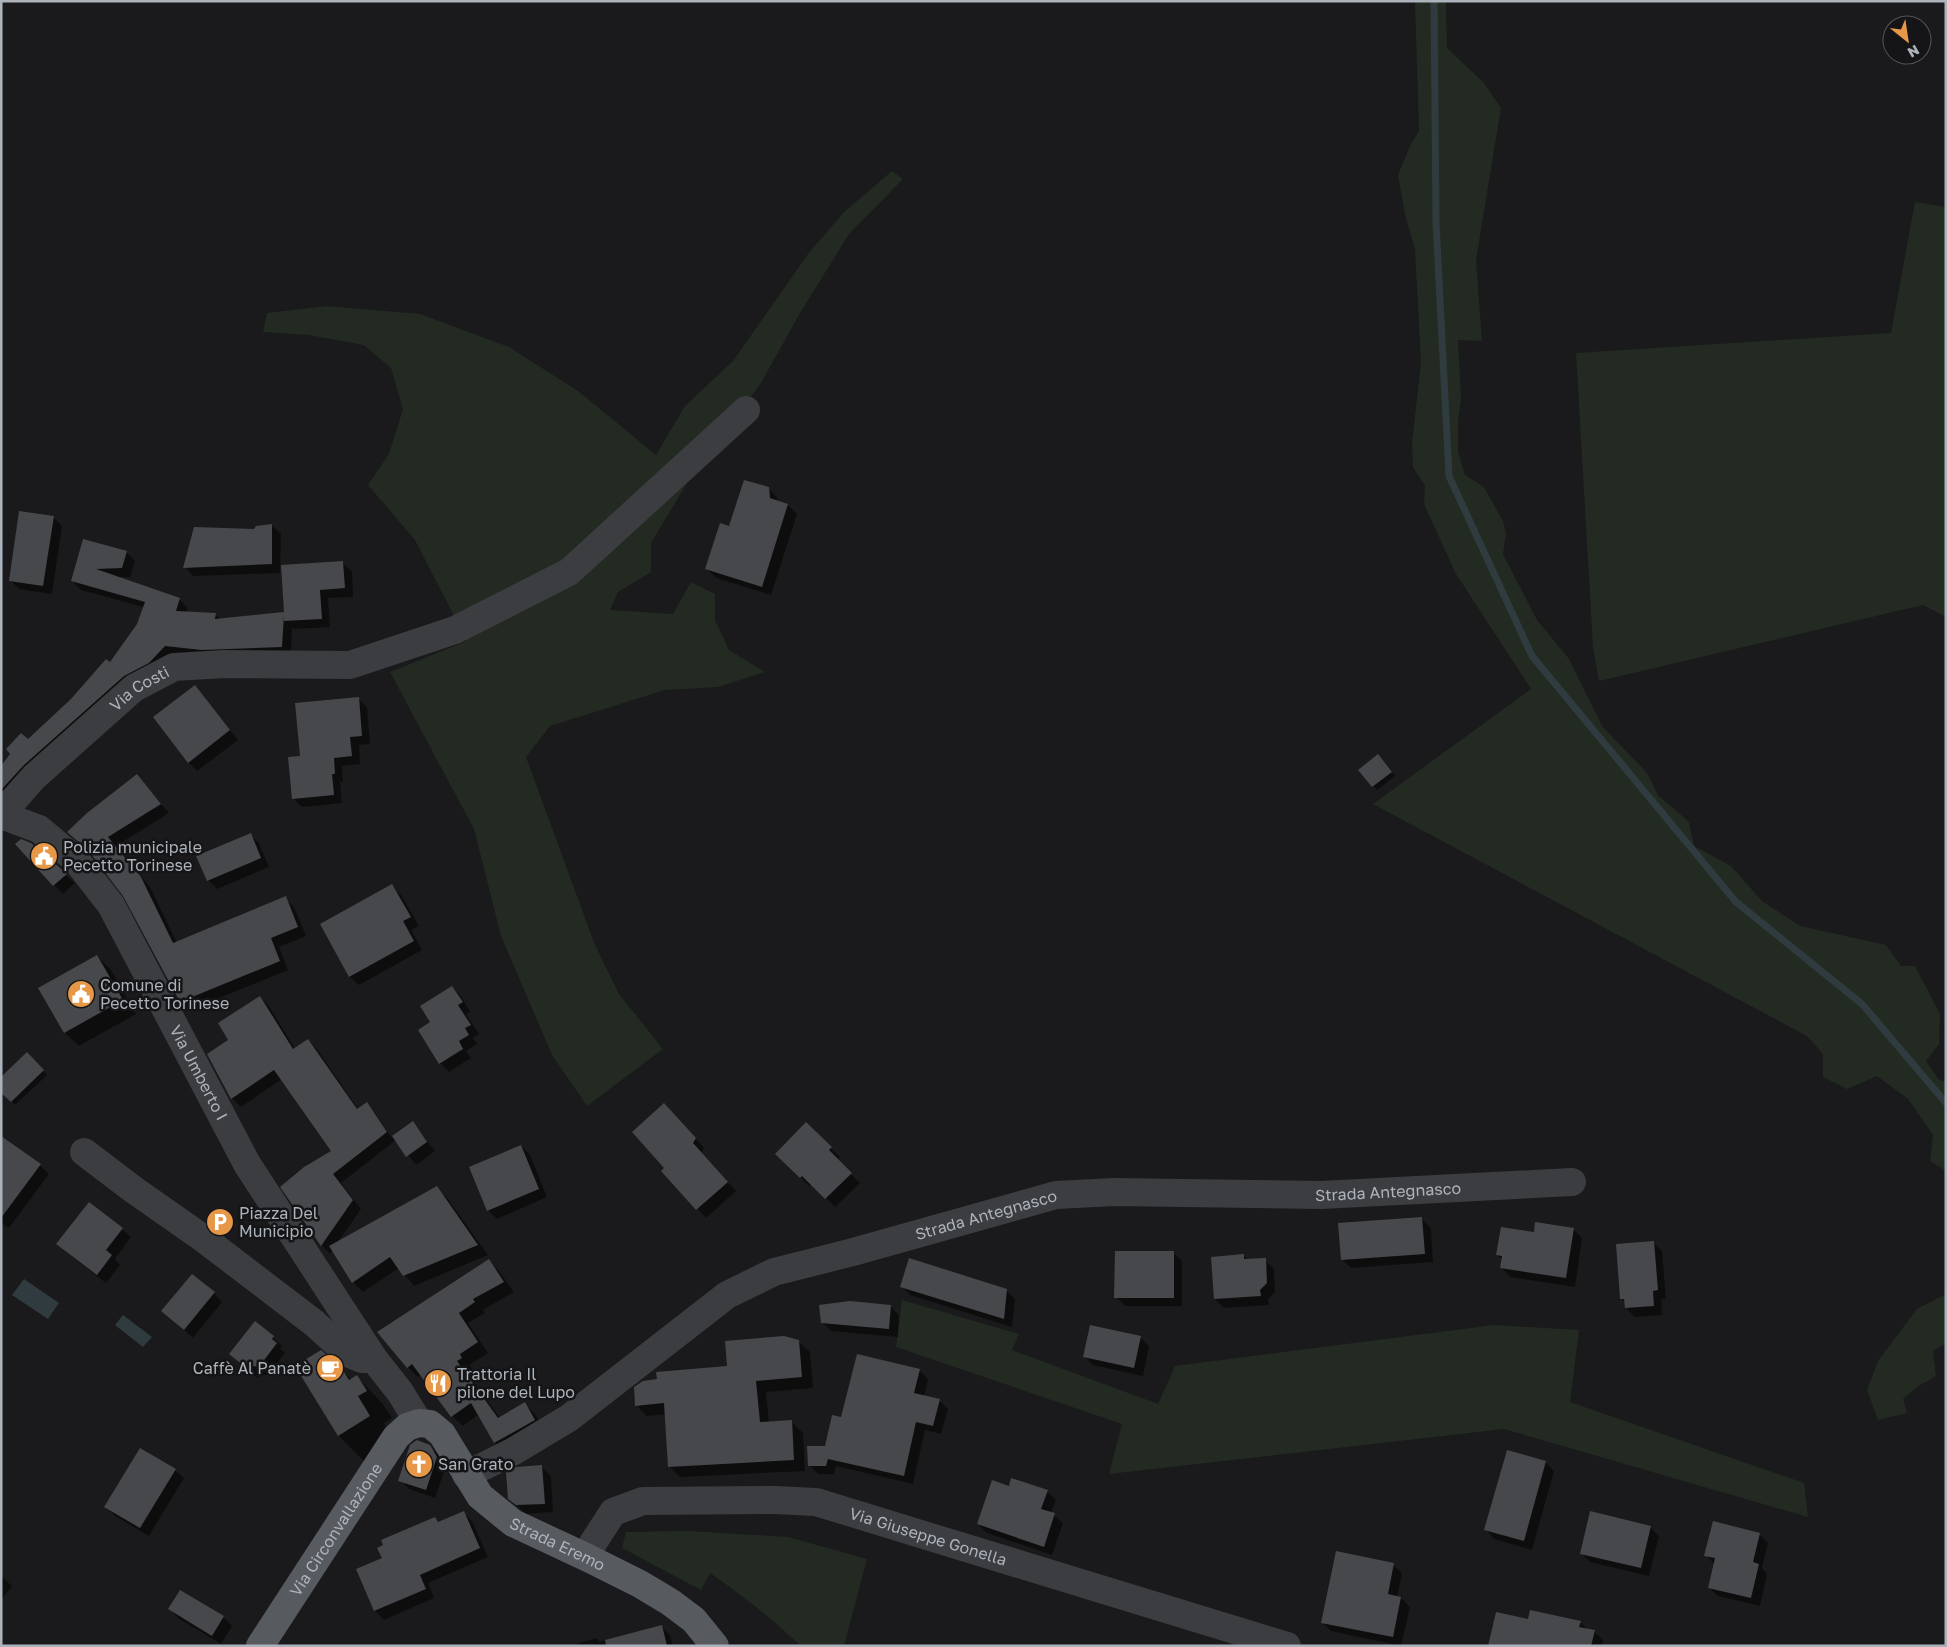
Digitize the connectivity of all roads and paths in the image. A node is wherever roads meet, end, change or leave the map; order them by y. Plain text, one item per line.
1 (746, 410) dead end
2 (2, 815) edge
3 (84, 1152) dead end
4 (1572, 1182) dead end
5 (374, 1359) junction
6 (419, 1423) junction
7 (466, 1475) junction
8 (588, 1558) junction
9 (260, 1646) edge
10 (715, 1646) edge
11 (1287, 1646) edge

1 - 2 street, Via Costi
2 - 5 street, Via Umberto I
3 - 5 street
4 - 7 street, Strada Antegnasco
5 - 6 street, Via Umberto I
6 - 7 main road, Strada Eremo
6 - 9 main road, Via Circonvallazione
7 - 8 main road, Strada Eremo
8 - 10 main road, Strada Eremo
8 - 11 street, Via Giuseppe Gonella

